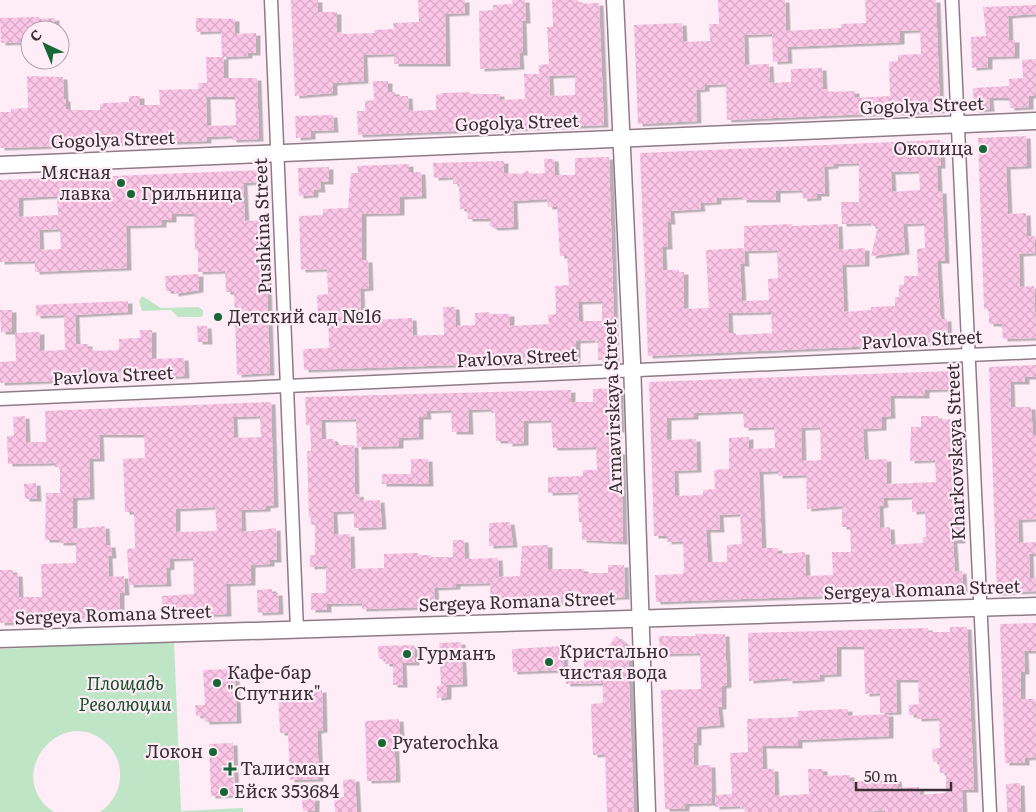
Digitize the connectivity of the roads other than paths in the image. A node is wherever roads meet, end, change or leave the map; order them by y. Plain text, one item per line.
1 (271, 0) edge
2 (615, 0) edge
3 (952, 0) edge
4 (1036, 121) edge
5 (957, 125) junction
6 (622, 139) junction
7 (277, 153) junction
8 (0, 165) edge
9 (1036, 352) edge
10 (970, 355) junction
11 (632, 370) junction
12 (287, 386) junction
13 (0, 399) edge
14 (1036, 606) edge
15 (980, 608) junction
16 (641, 618) junction
17 (297, 630) junction
18 (0, 639) edge
19 (647, 812) edge
20 (990, 812) edge

1 - 7 street, Pushkina Street
2 - 6 street, Armavirskaya Street
3 - 5 street, Kharkovskaya Street
4 - 5 street, Gogolya Street
5 - 6 street, Gogolya Street
5 - 10 street, Kharkovskaya Street
6 - 7 street, Gogolya Street
6 - 11 street, Armavirskaya Street
7 - 8 street, Gogolya Street
7 - 12 street, Pushkina Street
9 - 10 street, Pavlova Street
10 - 11 street, Pavlova Street
10 - 15 street, Kharkovskaya Street
11 - 12 street, Pavlova Street
11 - 16 street, Armavirskaya Street
12 - 13 street, Pavlova Street
12 - 17 street, Pushkina Street
14 - 15 street, Sergeya Romana Street
15 - 16 street, Sergeya Romana Street
15 - 20 street, Kharkovskaya Street
16 - 17 street, Sergeya Romana Street
16 - 19 street, Armavirskaya Street
17 - 18 street, Sergeya Romana Street

